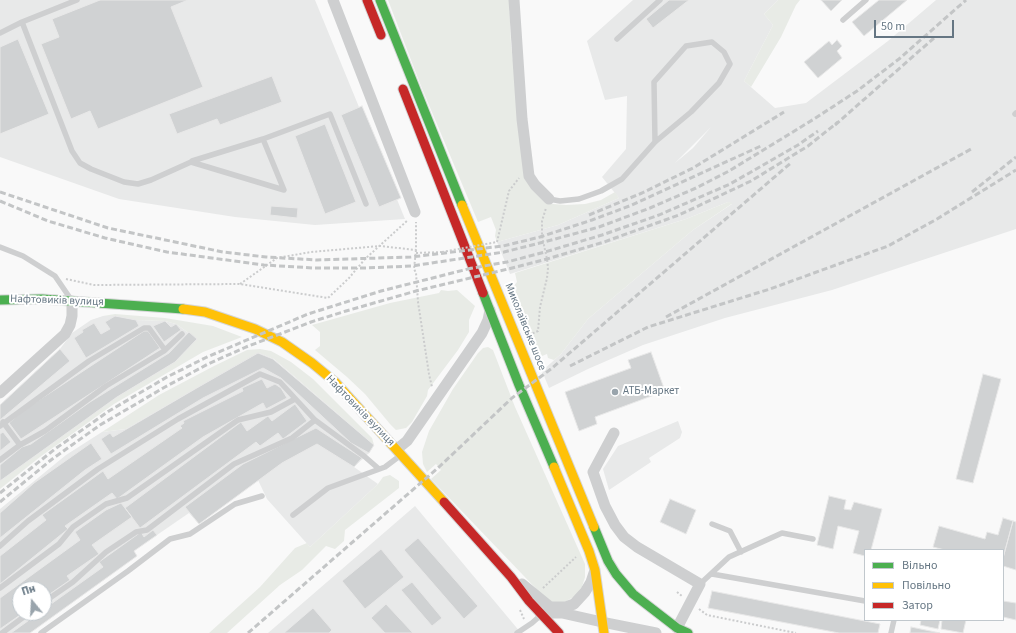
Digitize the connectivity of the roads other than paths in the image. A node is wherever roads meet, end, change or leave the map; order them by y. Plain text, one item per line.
1 (77, 0) edge
2 (333, 0) edge
3 (367, 0) edge
4 (380, 0) edge
5 (514, 0) edge
6 (660, 0) edge
7 (866, 0) edge
8 (843, 20) dead end
9 (22, 22) junction
10 (0, 33) edge
11 (617, 39) dead end
12 (384, 43) dead end
13 (398, 78) dead end
14 (263, 139) junction
15 (655, 142) junction
16 (191, 162) junction
17 (549, 199) joint
18 (366, 204) dead end
19 (416, 212) road end
20 (0, 247) edge
21 (0, 300) edge
22 (72, 300) junction
23 (490, 310) junction
24 (182, 334) dead end
25 (166, 350) junction
26 (0, 394) edge
27 (295, 399) junction
28 (315, 420) junction
29 (2, 424) edge
30 (614, 434) dead end
31 (20, 445) junction
32 (399, 452) junction
33 (0, 460) edge
34 (379, 469) junction
35 (262, 496) dead end
36 (293, 515) dead end
37 (712, 524) dead end
38 (812, 539) dead end
39 (0, 546) edge
40 (740, 552) junction
41 (595, 570) junction
42 (712, 574) junction
43 (511, 577) joint
44 (700, 584) junction
45 (0, 588) edge
46 (52, 596) edge
47 (532, 598) junction
48 (864, 601) edge
49 (549, 606) junction
50 (562, 612) junction
51 (541, 614) junction
52 (18, 621) edge
53 (894, 621) edge
54 (603, 628) edge
55 (683, 631) edge
56 (2, 633) edge
57 (41, 633) edge
58 (517, 633) edge
59 (559, 633) edge
60 (656, 633) edge
61 (891, 633) edge

1 - 9 lane
2 - 19 street
3 - 12 main road
4 - 55 main road, Миколаївське шосе
5 - 17 street
6 - 11 lane
7 - 8 lane
9 - 10 lane
9 - 16 lane
13 - 23 main road
14 - 16 lane
14 - 16 lane
14 - 18 lane
15 - 15 lane
15 - 17 lane
20 - 22 lane
21 - 22 main road, Нафтовиків вулиця
22 - 26 street
22 - 32 main road, Нафтовиків вулиця
23 - 32 street
23 - 41 main road
24 - 25 lane
25 - 29 lane
25 - 31 lane
27 - 28 lane
27 - 39 lane
27 - 45 lane
28 - 34 lane
28 - 46 lane
29 - 31 lane
30 - 44 street
31 - 33 lane
32 - 34 lane
32 - 43 main road, Нафтовиків вулиця
34 - 36 lane
35 - 57 lane
37 - 40 lane
38 - 40 lane
40 - 42 lane
41 - 49 street
41 - 54 main road
42 - 44 lane
42 - 48 lane
43 - 47 street
44 - 55 street
47 - 49 street
47 - 51 main road
49 - 50 street
50 - 51 street
50 - 54 street
51 - 58 lane
51 - 59 main road
52 - 56 lane
53 - 61 lane
54 - 60 street

